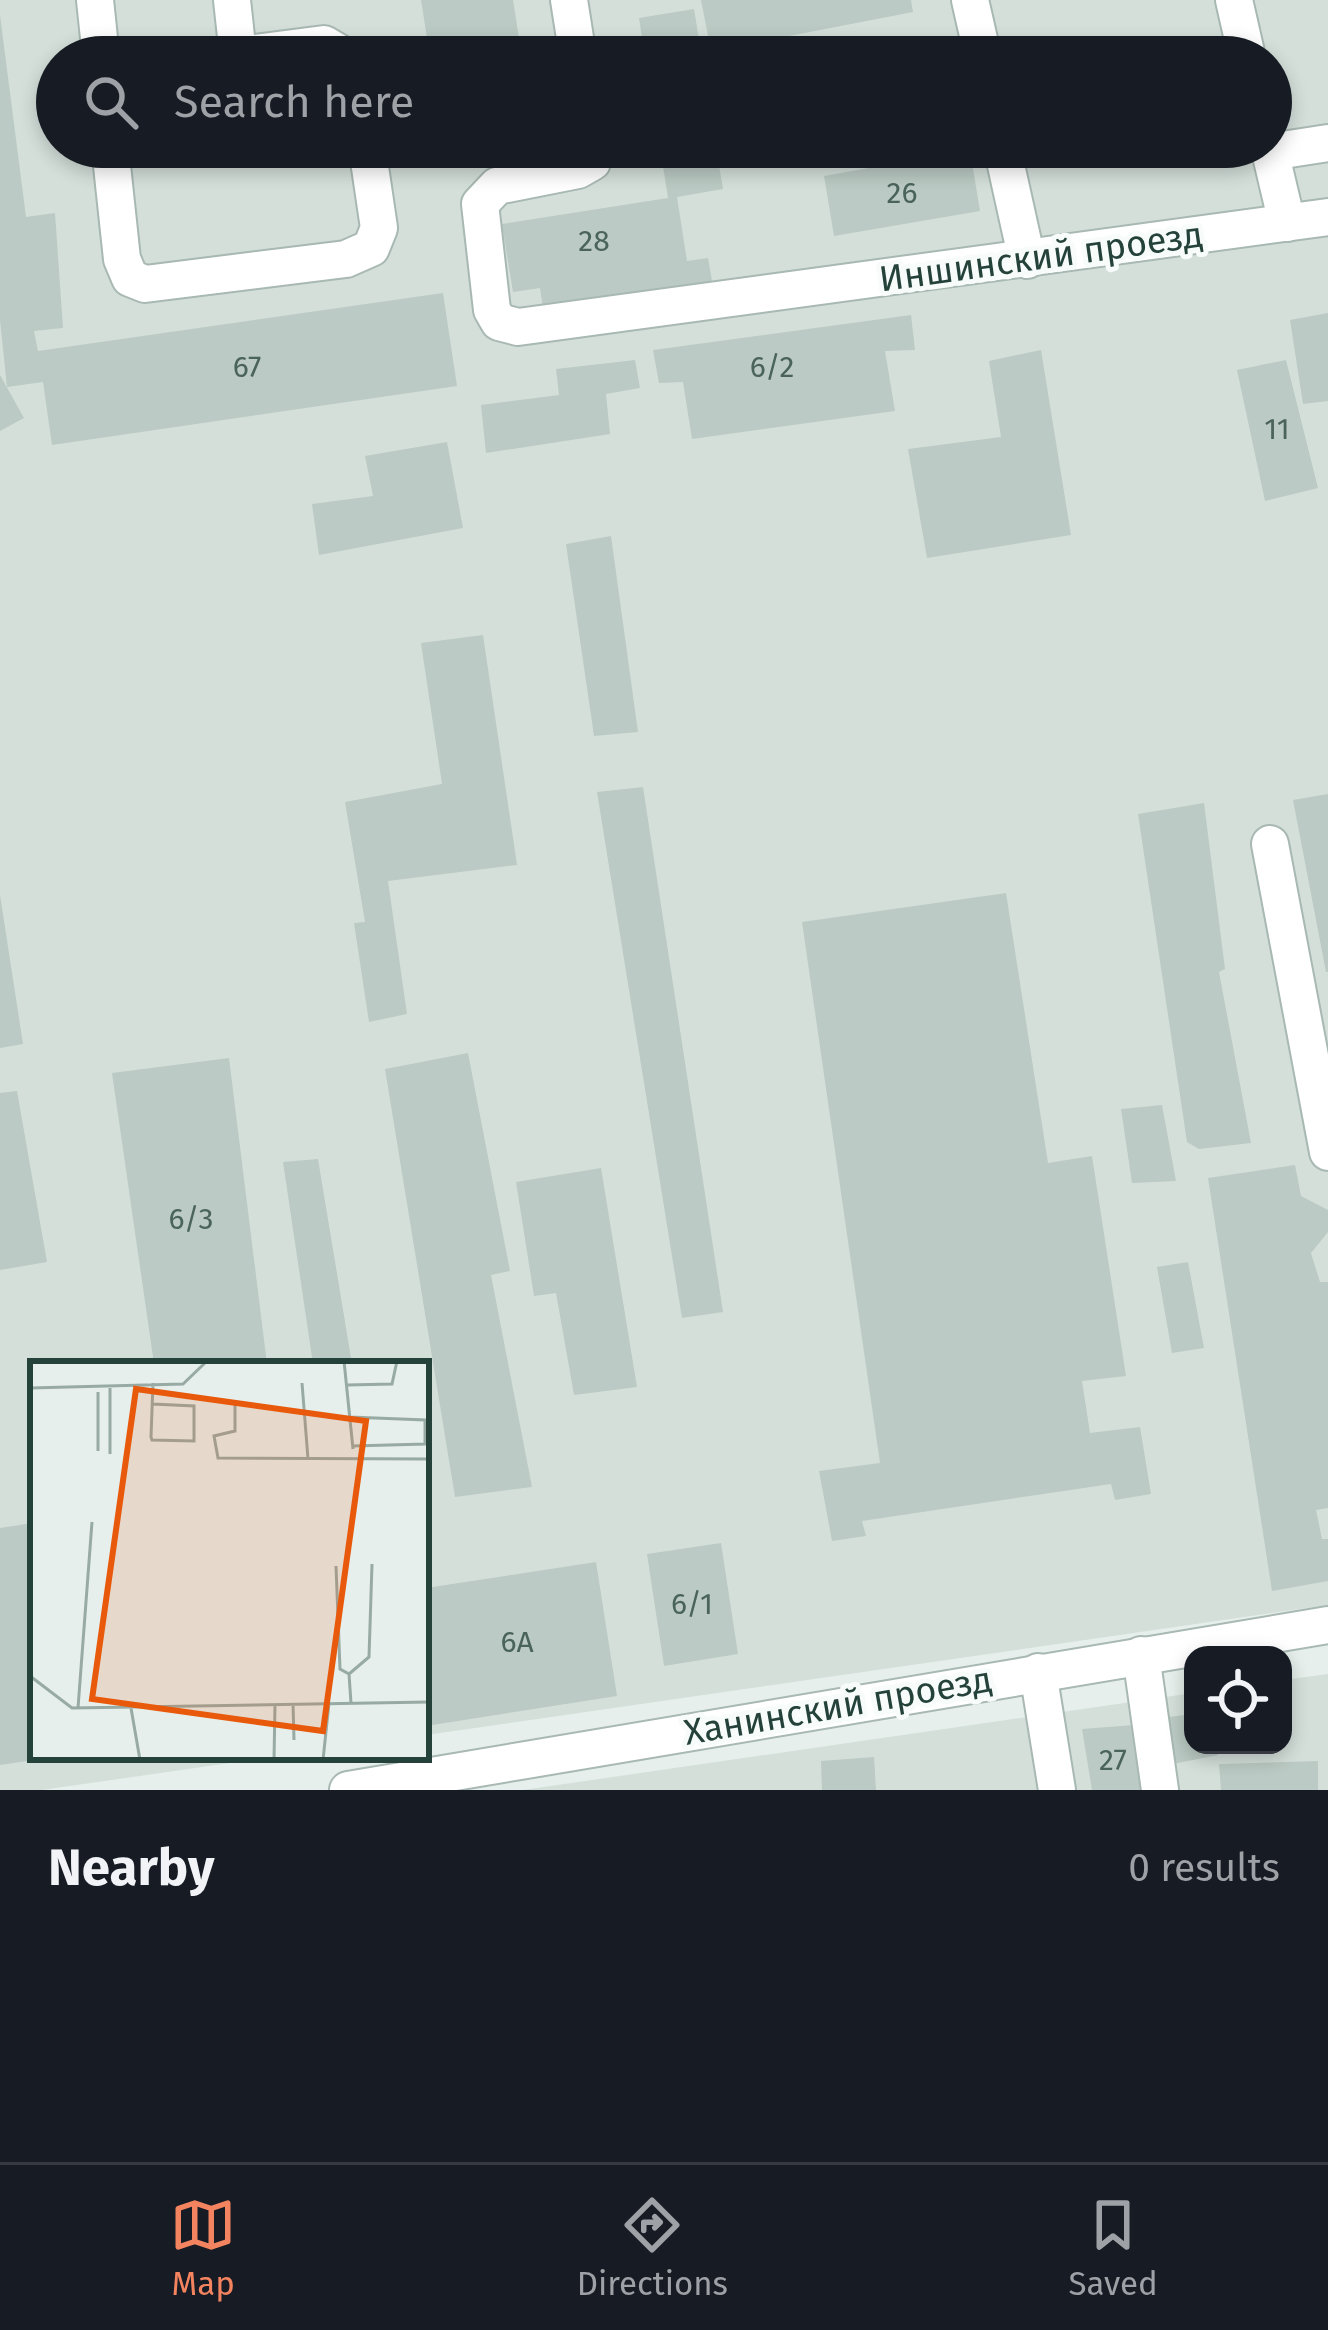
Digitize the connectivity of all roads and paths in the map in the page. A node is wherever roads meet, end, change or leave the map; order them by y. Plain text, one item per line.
1 (95, 0) edge
2 (232, 0) edge
3 (569, 0) edge
4 (970, 0) edge
5 (1234, 0) edge
6 (99, 36) edge
7 (231, 36) edge
8 (575, 36) edge
9 (978, 36) edge
10 (1242, 36) edge
11 (1328, 143) edge
12 (1292, 147) edge
13 (112, 168) edge
14 (370, 168) edge
15 (582, 168) edge
16 (1007, 168) edge
17 (1273, 168) edge
18 (1328, 217) edge
19 (1287, 223) junction
20 (1027, 260) junction
21 (1270, 844) dead end
22 (1328, 1152) edge
23 (1328, 1625) edge
24 (1141, 1655) junction
25 (1038, 1672) junction
26 (348, 1790) edge
27 (1057, 1790) edge
28 (1160, 1790) edge

1 - 6 street
2 - 7 street
3 - 8 street
4 - 9 street
5 - 10 street
11 - 12 street
13 - 14 street
15 - 20 street, Иншинский проезд
16 - 20 street
17 - 19 street
18 - 19 street, Иншинский проезд
19 - 20 street, Иншинский проезд
21 - 22 street
23 - 24 street, Ханинский проезд
24 - 25 street, Ханинский проезд
24 - 28 street
25 - 26 street, Ханинский проезд
25 - 27 street

